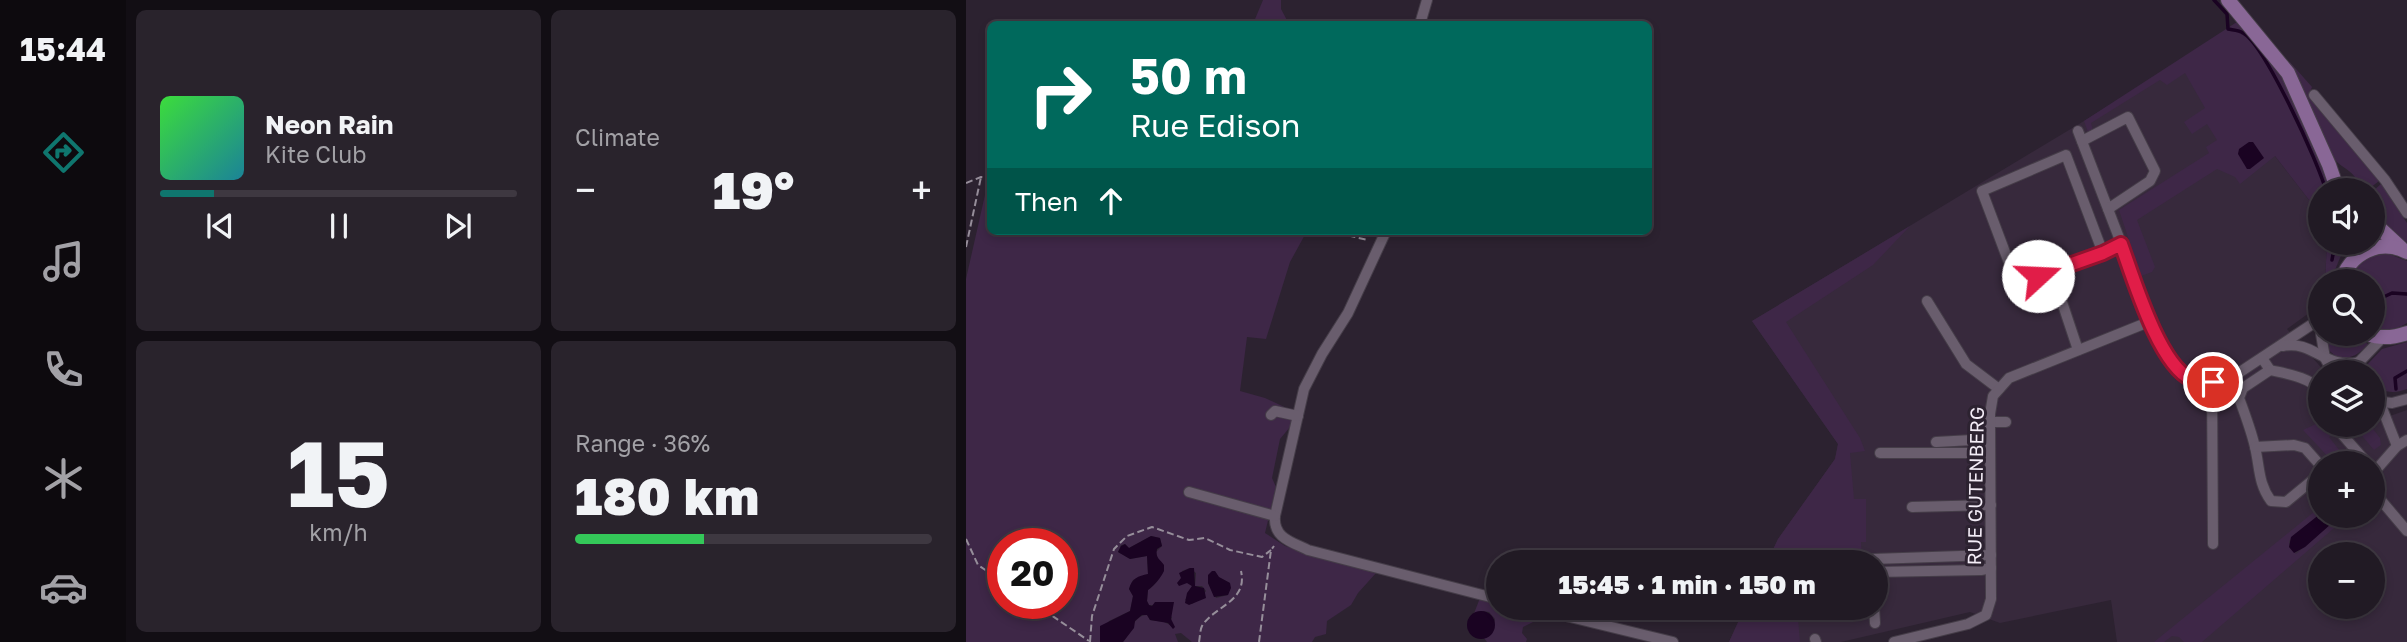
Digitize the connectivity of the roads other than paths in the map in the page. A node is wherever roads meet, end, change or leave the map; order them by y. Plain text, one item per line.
1 (1427, 0) edge
2 (2228, 0) edge
3 (1421, 21) edge
4 (2314, 95) dead end
5 (2329, 164) junction
6 (2334, 178) edge
7 (2339, 178) edge
8 (2108, 209) junction
9 (2407, 213) edge
10 (2385, 233) edge
11 (1384, 235) edge
12 (2121, 244) junction
13 (2404, 250) edge
14 (2103, 253) junction
15 (2352, 255) edge
16 (2352, 260) junction
17 (2345, 269) edge
18 (2056, 284) dead end
19 (1927, 301) dead end
20 (2151, 321) junction
21 (2308, 327) edge
22 (2407, 333) edge
23 (2385, 336) edge
24 (2323, 346) edge
25 (2278, 347) junction
26 (2078, 350) junction
27 (2262, 358) junction
28 (2325, 358) junction
29 (2329, 360) edge
30 (2270, 370) junction
31 (2213, 382) junction
32 (2308, 382) edge
33 (1999, 389) junction
34 (2407, 399) edge
35 (2385, 403) edge
36 (1271, 415) dead end
37 (2385, 415) edge
38 (1298, 416) junction
39 (1990, 422) junction
40 (2006, 422) dead end
41 (2345, 437) edge
42 (1990, 439) junction
43 (1936, 442) dead end
44 (2402, 443) edge
45 (2255, 447) junction
46 (2308, 451) edge
47 (2357, 451) edge
48 (1880, 453) dead end
49 (1990, 453) junction
50 (2385, 457) edge
51 (2308, 484) edge
52 (1189, 492) dead end
53 (1991, 505) junction
54 (2385, 505) edge
55 (1912, 507) dead end
56 (1275, 516) junction
57 (2407, 531) edge
58 (2213, 544) dead end
59 (1991, 555) junction
60 (1888, 558) edge
61 (1991, 568) junction
62 (1888, 572) edge
63 (1486, 596) edge
64 (1582, 620) edge
65 (1875, 620) edge
66 (1875, 623) dead end
67 (1673, 642) edge
68 (1894, 642) edge

1 - 3 street
2 - 5 main road
4 - 9 street
5 - 6 main road
5 - 7 main road
8 - 8 street
8 - 12 street
10 - 13 main road
11 - 38 street
12 - 14 street
12 - 20 street
13 - 16 main road
14 - 14 street
15 - 16 main road
16 - 17 main road
18 - 26 street
19 - 33 street
20 - 26 street, RUE GUTENBERG
20 - 31 street
21 - 25 street
22 - 23 main road
24 - 28 street
25 - 27 street
25 - 28 street
26 - 33 street, RUE GUTENBERG
27 - 30 street
27 - 31 street
28 - 29 street
30 - 32 street
30 - 45 street
31 - 58 street
33 - 39 street, RUE GUTENBERG
34 - 35 street
36 - 38 street
37 - 44 street
38 - 56 street
39 - 40 street
39 - 42 street, RUE GUTENBERG
41 - 47 street
42 - 43 street
42 - 49 street, RUE GUTENBERG
44 - 50 street
45 - 46 street
45 - 51 street
48 - 49 street
49 - 53 street, RUE GUTENBERG
52 - 56 street
53 - 55 street
53 - 59 street, RUE GUTENBERG
54 - 57 street
56 - 63 street
59 - 60 street
59 - 61 street, RUE GUTENBERG
61 - 62 street
61 - 68 street, RUE GUTENBERG
64 - 67 street
65 - 66 street

